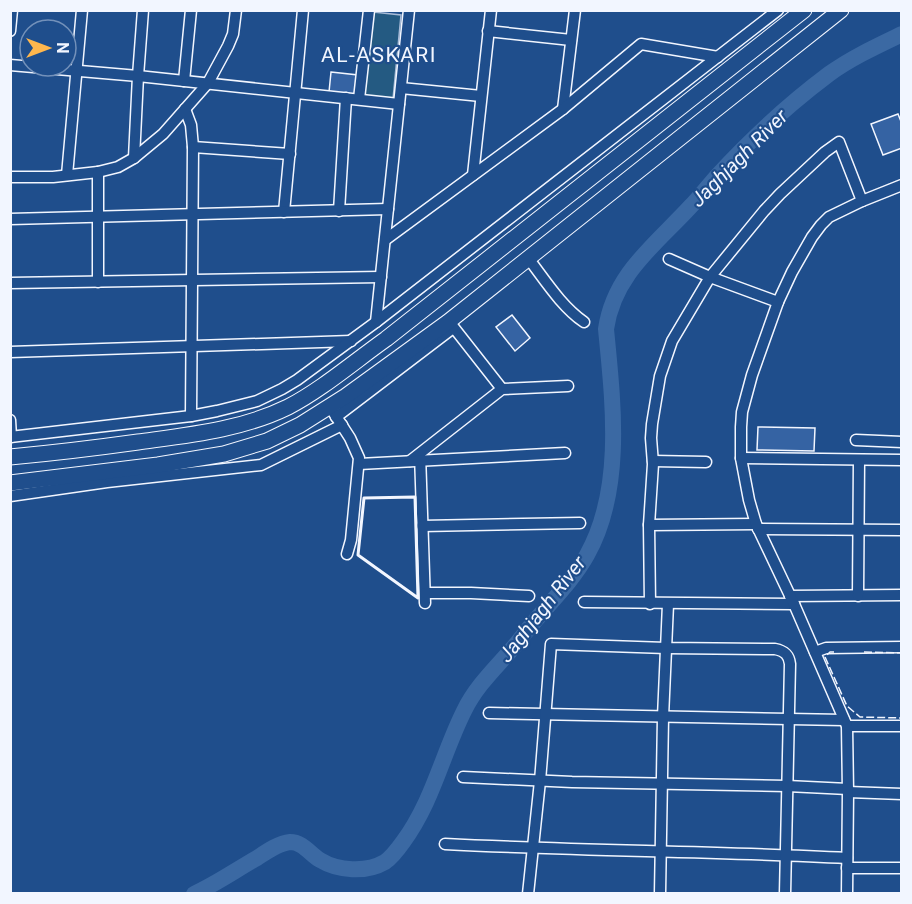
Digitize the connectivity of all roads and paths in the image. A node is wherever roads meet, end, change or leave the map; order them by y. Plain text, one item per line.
1 (12, 10) edge
2 (82, 10) edge
3 (143, 10) edge
4 (191, 10) edge
5 (236, 10) edge
6 (303, 10) edge
7 (369, 10) edge
8 (409, 10) edge
9 (491, 10) edge
10 (575, 10) edge
11 (778, 10) edge
12 (804, 10) edge
13 (841, 10) edge
14 (10, 31) edge
15 (488, 32) junction
16 (571, 40) junction
17 (718, 57) junction
18 (78, 59) edge
19 (78, 71) edge
20 (138, 76) junction
21 (76, 78) edge
22 (184, 81) junction
23 (208, 83) junction
24 (401, 88) junction
25 (296, 92) junction
26 (481, 96) junction
27 (346, 98) junction
28 (359, 99) junction
29 (399, 104) junction
30 (185, 109) junction
31 (563, 109) junction
32 (194, 147) junction
33 (290, 154) junction
34 (134, 158) junction
35 (98, 172) junction
36 (67, 175) junction
37 (473, 175) junction
38 (10, 177) edge
39 (902, 185) edge
40 (862, 201) junction
41 (388, 209) junction
42 (339, 211) junction
43 (284, 212) junction
44 (194, 215) junction
45 (98, 217) junction
46 (10, 219) edge
47 (385, 240) junction
48 (528, 258) junction
49 (669, 259) dead end
50 (381, 277) junction
51 (710, 277) junction
52 (193, 280) junction
53 (98, 282) junction
54 (10, 283) edge
55 (778, 302) junction
56 (376, 322) junction
57 (584, 322) dead end
58 (451, 325) junction
59 (351, 341) junction
60 (192, 346) junction
61 (10, 352) edge
62 (568, 386) dead end
63 (502, 389) junction
64 (191, 416) junction
65 (336, 416) junction
66 (10, 420) edge
67 (11, 437) edge
68 (856, 440) dead end
69 (902, 442) edge
70 (565, 453) dead end
71 (10, 457) edge
72 (416, 458) junction
73 (741, 458) junction
74 (653, 460) junction
75 (859, 460) junction
76 (902, 460) edge
77 (706, 462) dead end
78 (360, 464) junction
79 (10, 483) edge
80 (10, 496) edge
81 (580, 523) dead end
82 (649, 525) junction
83 (422, 526) junction
84 (757, 526) junction
85 (859, 529) junction
86 (902, 530) edge
87 (347, 554) dead end
88 (902, 595) edge
89 (529, 596) dead end
90 (858, 596) junction
91 (792, 600) junction
92 (584, 602) dead end
93 (650, 604) junction
94 (668, 604) junction
95 (902, 647) edge
96 (666, 648) junction
97 (815, 652) junction
98 (489, 713) dead end
99 (545, 714) junction
100 (663, 717) junction
101 (788, 719) junction
102 (846, 723) junction
103 (902, 726) edge
104 (463, 777) dead end
105 (540, 781) junction
106 (661, 784) junction
107 (787, 786) junction
108 (848, 790) junction
109 (902, 794) edge
110 (445, 844) dead end
111 (533, 849) junction
112 (661, 852) junction
113 (785, 855) junction
114 (847, 863) junction
115 (902, 868) edge
116 (528, 894) edge
117 (660, 894) edge
118 (785, 894) edge
119 (847, 894) edge

1 - 14 street
2 - 18 street
3 - 20 street
4 - 22 street
5 - 23 street
6 - 25 street
7 - 28 street
8 - 24 street
9 - 15 street
10 - 16 street
11 - 17 street
12 - 71 highway
13 - 48 highway
15 - 16 street
15 - 26 street
16 - 31 street
17 - 31 street
17 - 56 street
19 - 20 street
20 - 22 street
20 - 34 street
21 - 36 street
22 - 23 street
23 - 25 street
23 - 30 street
24 - 26 street
24 - 29 street
25 - 27 street
25 - 33 street
26 - 37 street
27 - 28 street
27 - 42 street
28 - 29 street
29 - 41 street
30 - 32 street
30 - 34 street
31 - 37 street
32 - 33 street
32 - 44 street
33 - 43 street
34 - 35 street
35 - 36 street
35 - 45 street
36 - 38 street
37 - 47 street
39 - 40 street
40 - 51 street
40 - 55 street
41 - 42 street
41 - 47 street
42 - 43 street
43 - 44 street
44 - 45 street
44 - 52 street
45 - 46 street
45 - 53 street
47 - 50 street
48 - 57 street
48 - 58 highway
49 - 51 street
50 - 52 street
50 - 56 street
51 - 55 street
51 - 74 street
52 - 53 street
52 - 60 street
53 - 54 street
55 - 73 street
56 - 59 street
58 - 63 street
58 - 65 highway
59 - 60 street
59 - 64 street
60 - 61 street
60 - 64 street
62 - 63 street
63 - 72 street
64 - 67 street
65 - 78 street
65 - 79 highway
65 - 80 street
66 - 67 street
68 - 69 street
70 - 72 street
72 - 78 street
72 - 83 street
73 - 75 street
73 - 84 street
74 - 77 street
74 - 82 street
75 - 76 street
75 - 85 street
78 - 87 street
81 - 83 street
82 - 84 street
82 - 93 street
83 - 89 street
84 - 85 street
84 - 91 street
85 - 86 street
85 - 90 street
88 - 90 street
90 - 91 street
91 - 94 street
91 - 97 street
92 - 93 street
93 - 94 street
94 - 96 street
95 - 97 street
96 - 99 street
96 - 100 street
96 - 101 street
97 - 102 street
98 - 99 street
99 - 100 street
99 - 105 street
100 - 101 street
100 - 106 street
101 - 102 street
101 - 107 street
102 - 103 street
102 - 108 street
104 - 105 street
105 - 106 street
105 - 111 street
106 - 107 street
106 - 112 street
107 - 108 street
107 - 113 street
108 - 109 street
108 - 114 street
110 - 111 street
111 - 112 street
111 - 116 street
112 - 113 street
112 - 117 street
113 - 114 street
113 - 118 street
114 - 115 street
114 - 119 street

